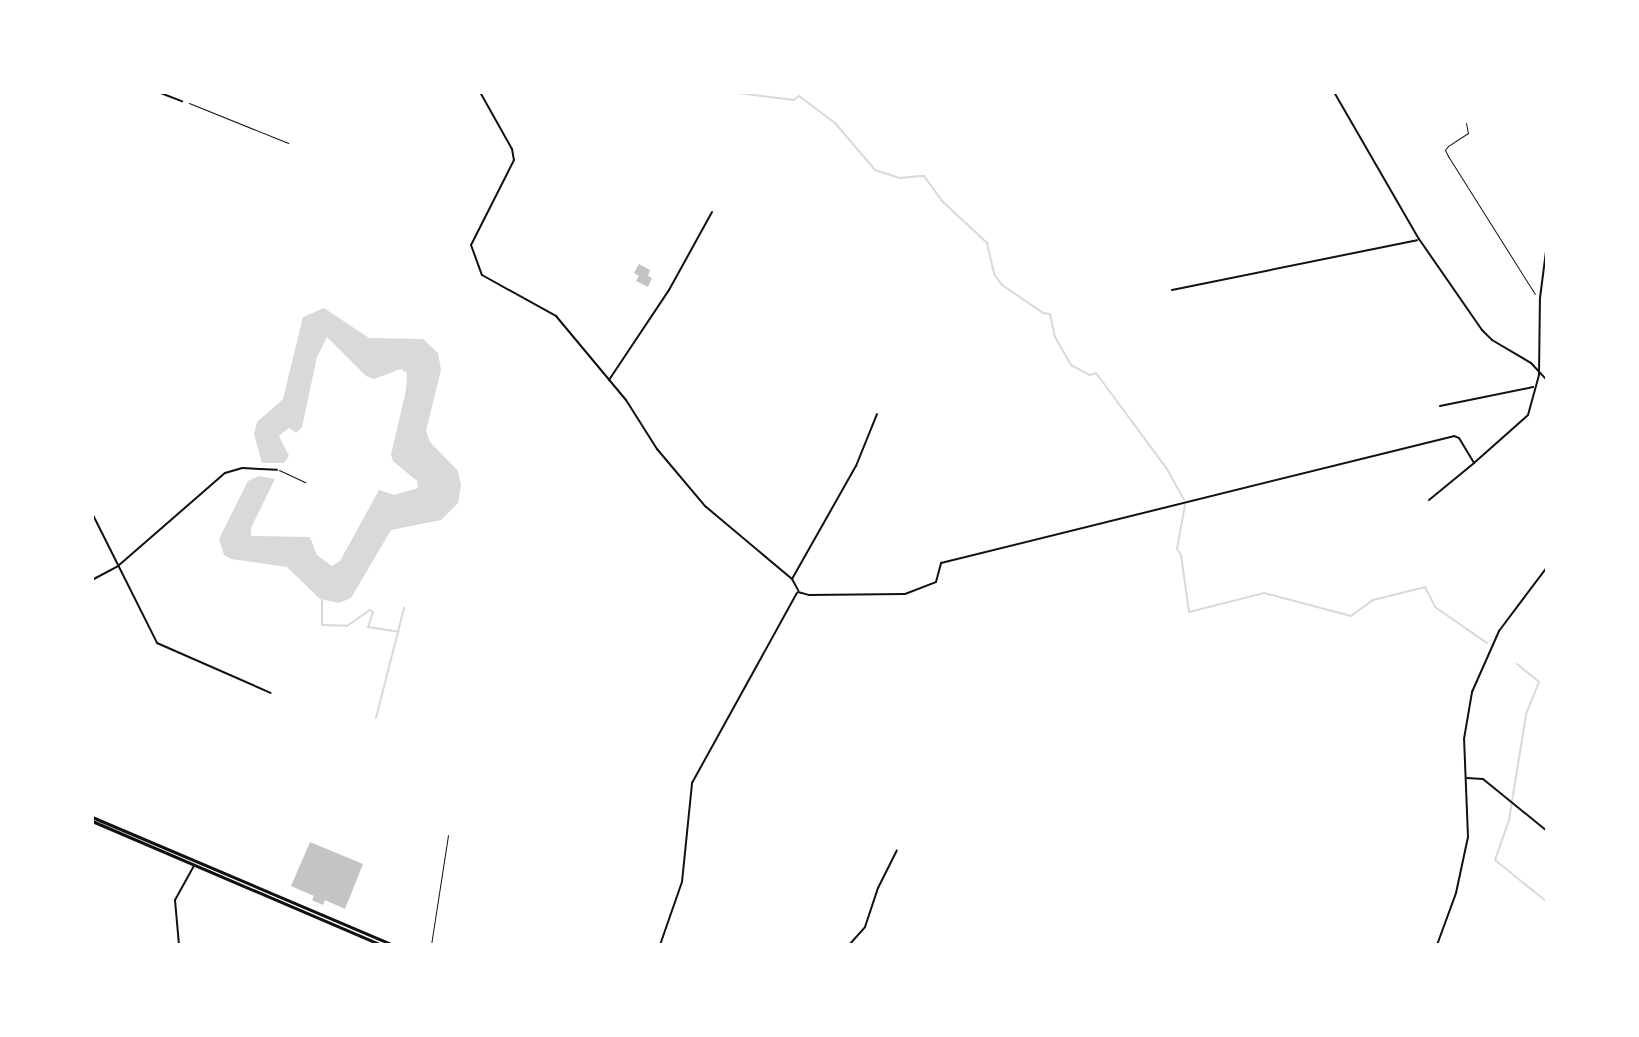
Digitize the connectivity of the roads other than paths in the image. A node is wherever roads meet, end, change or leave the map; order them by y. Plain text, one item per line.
1 (158, 92) edge
2 (480, 92) edge
3 (1334, 92) edge
4 (182, 101) road end
5 (712, 212) dead end
6 (1419, 239) junction
7 (1547, 243) edge
8 (1172, 290) dead end
9 (1541, 334) junction
10 (1547, 335) edge
11 (1539, 372) junction
12 (609, 380) junction
13 (1547, 380) edge
14 (1533, 387) junction
15 (1440, 406) dead end
16 (877, 414) dead end
17 (1474, 463) junction
18 (277, 470) joint
19 (305, 482) dead end
20 (1429, 500) dead end
21 (92, 513) edge
22 (118, 566) junction
23 (1547, 567) edge
24 (792, 579) junction
25 (92, 580) edge
26 (798, 592) junction
27 (271, 693) dead end
28 (1466, 778) junction
29 (92, 819) edge
30 (1547, 831) edge
31 (897, 850) dead end
32 (195, 863) junction
33 (179, 945) edge
34 (381, 945) edge
35 (393, 945) edge
36 (660, 945) edge
37 (849, 945) edge
38 (1437, 945) edge

1 - 4 street
2 - 12 street
3 - 6 street
5 - 12 street
6 - 8 street
6 - 11 street
7 - 9 street
9 - 10 street
9 - 11 street
11 - 13 street
11 - 14 street
12 - 24 street
14 - 15 street
14 - 17 street
16 - 24 street
17 - 20 street
17 - 26 street
18 - 19 lane
18 - 22 street
21 - 22 street
22 - 25 street
22 - 27 street
23 - 28 street
24 - 26 street
26 - 36 street
28 - 30 street
28 - 38 street
29 - 32 main road
31 - 37 street
32 - 33 street
32 - 34 main road
32 - 35 main road

